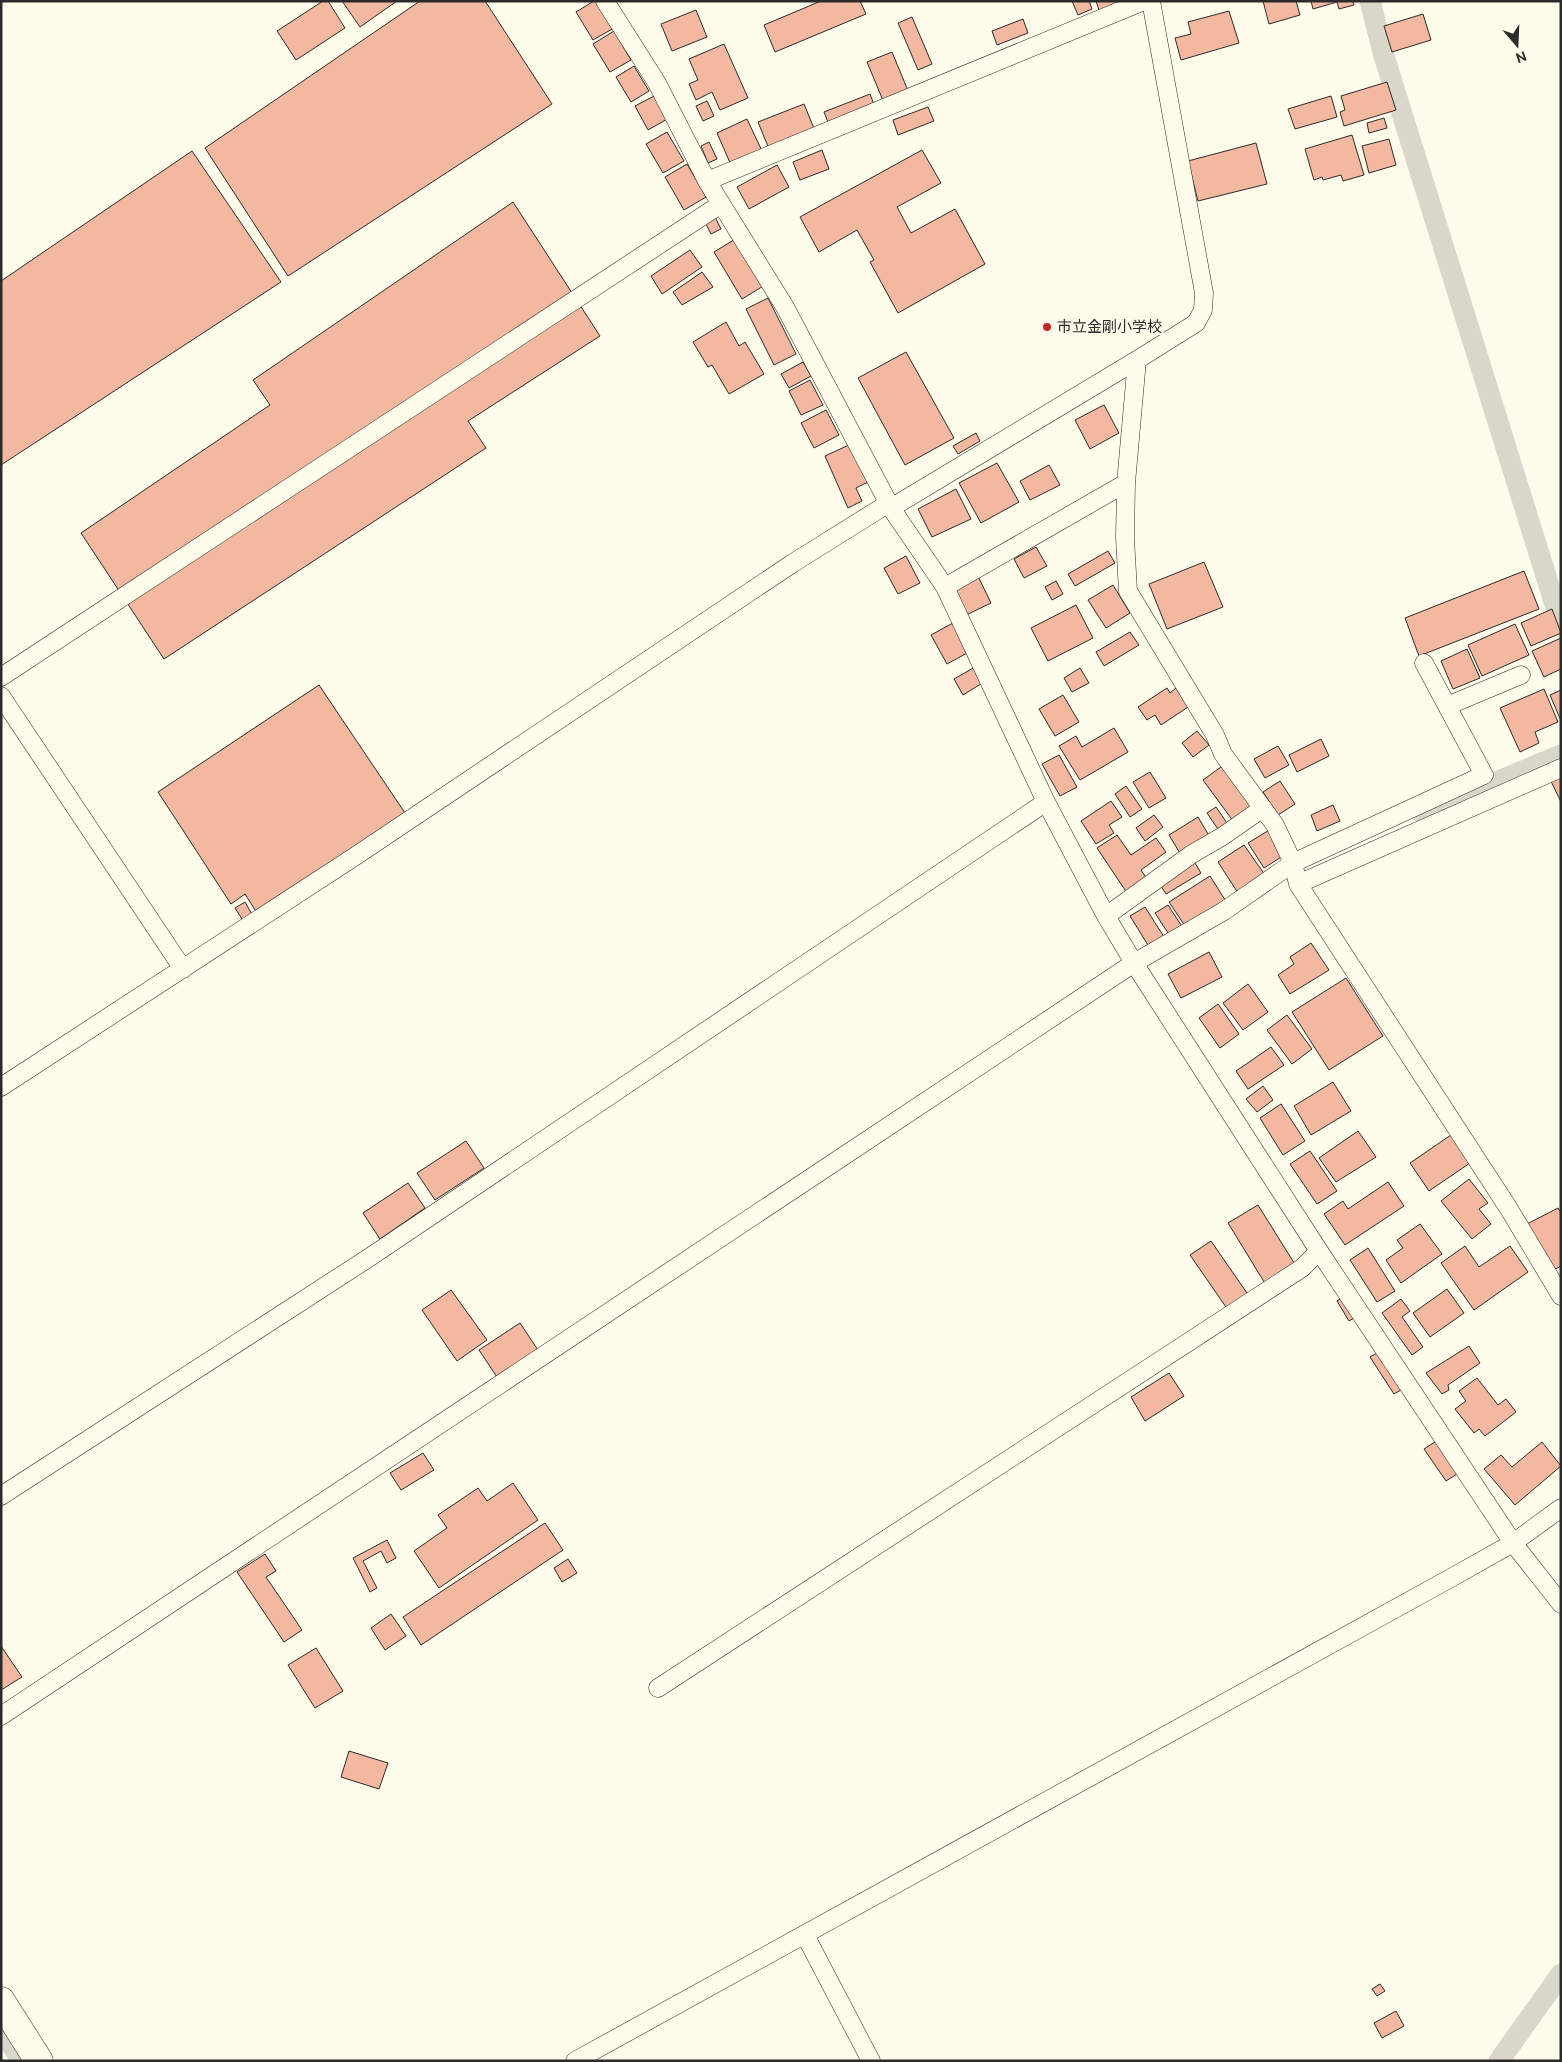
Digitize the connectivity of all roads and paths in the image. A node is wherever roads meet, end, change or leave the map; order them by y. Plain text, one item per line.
1 (605, 1) edge
2 (1144, 1) edge
3 (1151, 1) edge
4 (707, 181) junction
5 (722, 204) junction
6 (1137, 360) junction
7 (1126, 483) junction
8 (890, 505) junction
9 (944, 587) junction
10 (1424, 663) dead end
11 (1521, 676) dead end
12 (1, 678) edge
13 (1, 696) edge
14 (1447, 706) junction
15 (1561, 768) edge
16 (1046, 802) junction
17 (1263, 808) junction
18 (1293, 863) junction
19 (1298, 884) junction
20 (1106, 916) junction
21 (1134, 963) junction
22 (183, 969) junction
23 (1, 1087) edge
24 (1319, 1251) junction
25 (1561, 1296) edge
26 (1, 1496) edge
27 (1561, 1508) edge
28 (1513, 1543) junction
29 (1561, 1604) edge
30 (658, 1688) dead end
31 (1, 1716) edge
32 (805, 1935) junction
33 (1, 2001) edge
34 (39, 2061) edge
35 (575, 2061) edge
36 (871, 2061) edge

1 - 4 street
2 - 4 street
3 - 6 street
4 - 5 street
5 - 8 street
5 - 12 street
6 - 7 street
6 - 8 street
7 - 9 street
7 - 17 street
8 - 9 street
8 - 22 street
9 - 16 street
10 - 14 street
11 - 14 street
13 - 22 street
14 - 18 street
15 - 19 street
16 - 20 street
16 - 26 street
17 - 18 street
17 - 20 street
18 - 19 street
18 - 21 street
19 - 25 street
20 - 21 street
21 - 24 street
21 - 31 street
22 - 23 street
24 - 28 street
24 - 30 street
27 - 28 street
28 - 29 street
28 - 32 street
32 - 35 street
32 - 36 street
33 - 34 main road

